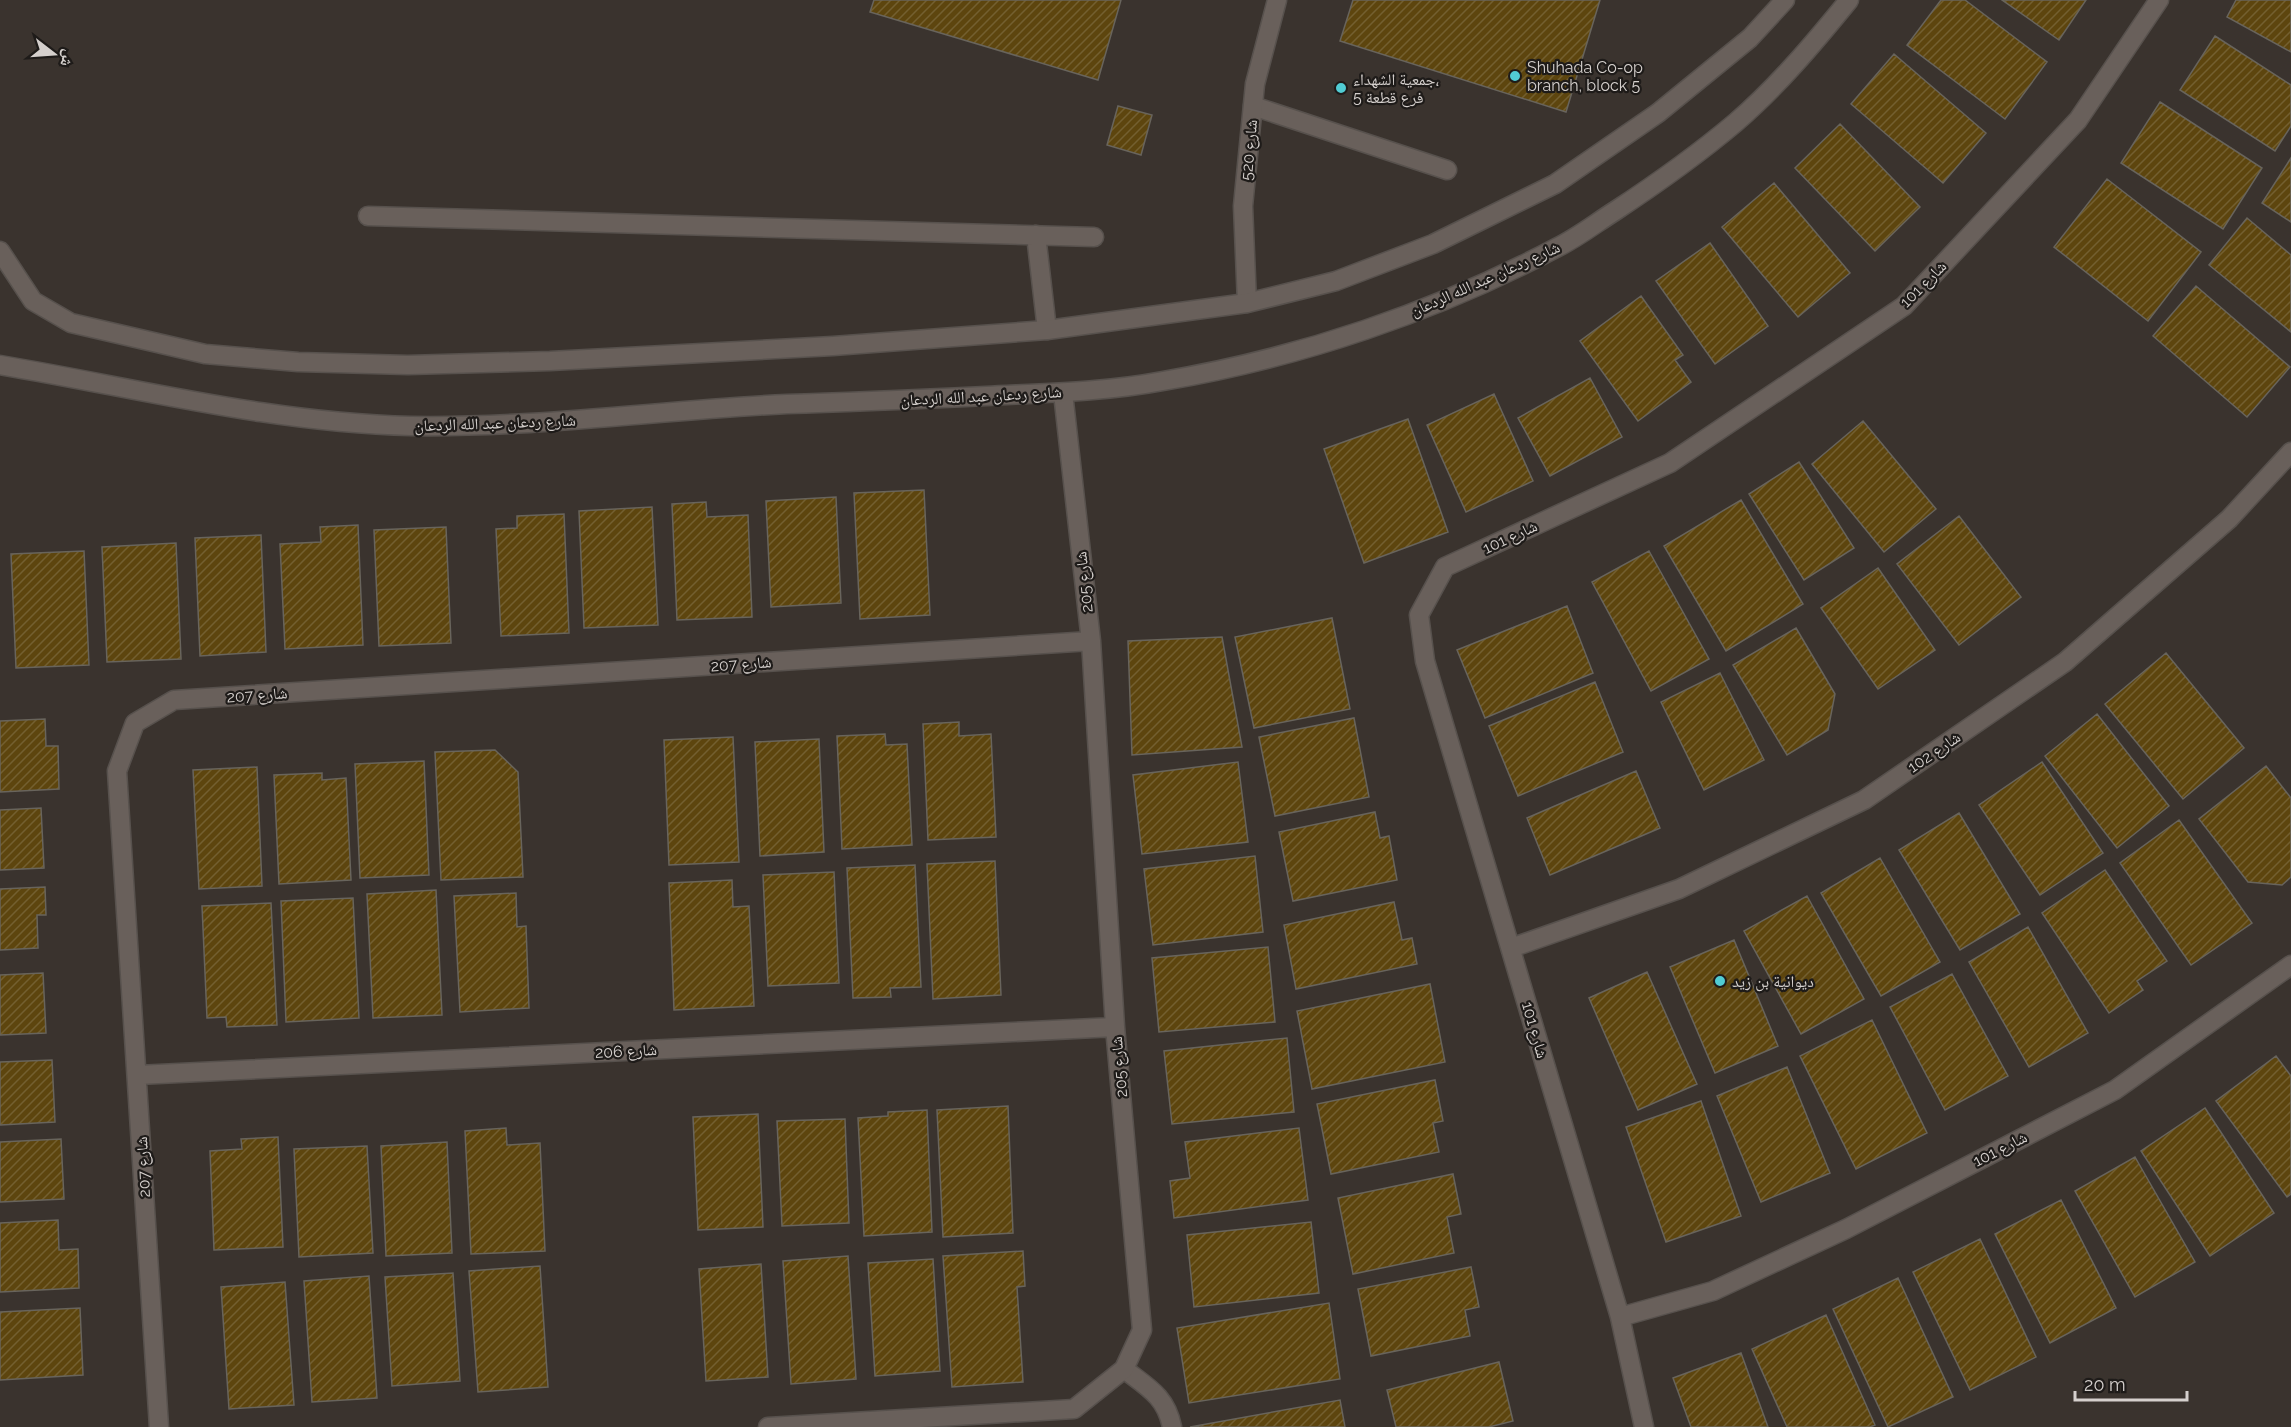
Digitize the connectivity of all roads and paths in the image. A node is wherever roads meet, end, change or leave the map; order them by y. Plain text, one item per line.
1 (1277, 0) edge
2 (1785, 0) edge
3 (1850, 0) edge
4 (2159, 0) edge
5 (1253, 106) junction
6 (1447, 170) dead end
7 (368, 216) dead end
8 (1036, 235) junction
9 (1094, 237) dead end
10 (0, 251) edge
11 (1247, 303) junction
12 (1047, 330) junction
13 (0, 365) edge
14 (1064, 393) junction
15 (2291, 452) edge
16 (1091, 641) junction
17 (1511, 948) junction
18 (2291, 965) edge
19 (1115, 1027) junction
20 (138, 1075) junction
21 (1620, 1317) junction
22 (1124, 1369) junction
23 (159, 1427) edge
24 (768, 1427) edge
25 (1172, 1427) edge
26 (1644, 1427) edge

1 - 5 street, شارع 520
2 - 11 street
3 - 14 street, شارع ردعان عبد الله الردعان
4 - 17 street, شارع 101
5 - 6 street
5 - 11 street, شارع 520
7 - 8 street
8 - 9 street
8 - 12 street
10 - 12 street
11 - 12 street
13 - 14 street, شارع ردعان عبد الله الردعان
14 - 16 street, شارع 205
15 - 17 street, شارع 102
16 - 19 street, شارع 205
16 - 20 street, شارع 207
17 - 21 street, شارع 101
18 - 21 street, شارع 101
19 - 20 street, شارع 206
19 - 22 street, شارع 205
20 - 23 street, شارع 207
21 - 26 street, شارع 101
22 - 24 street, شارع 205
22 - 25 street

